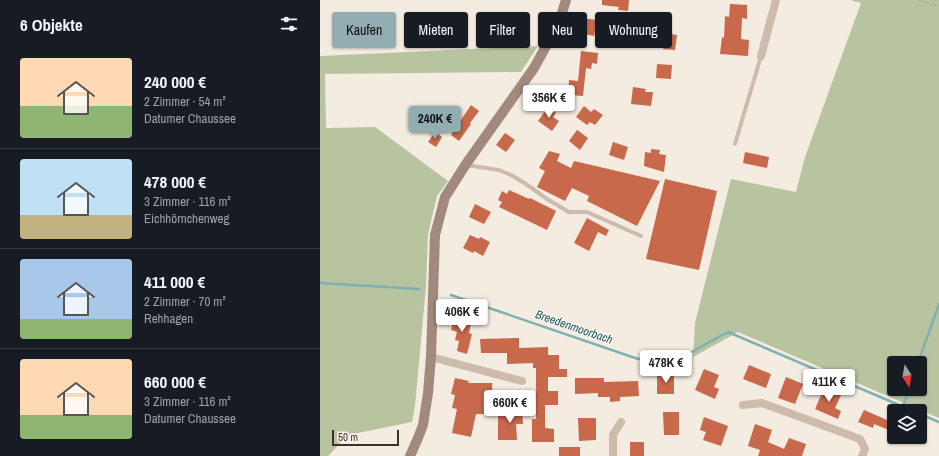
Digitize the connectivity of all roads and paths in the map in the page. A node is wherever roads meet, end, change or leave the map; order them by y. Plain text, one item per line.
1 (566, 0) edge
2 (776, 0) edge
3 (919, 0) edge
4 (939, 6) edge
5 (761, 56) joint
6 (735, 144) dead end
7 (466, 164) junction
8 (641, 236) dead end
9 (431, 357) junction
10 (522, 381) dead end
11 (743, 406) dead end
12 (621, 422) dead end
13 (410, 456) edge
14 (613, 456) edge
15 (862, 456) edge

1 - 7 street
2 - 5 street
3 - 4 path
5 - 6 lane
7 - 8 lane
7 - 9 street
9 - 10 street
9 - 13 street
11 - 15 street
12 - 14 street

